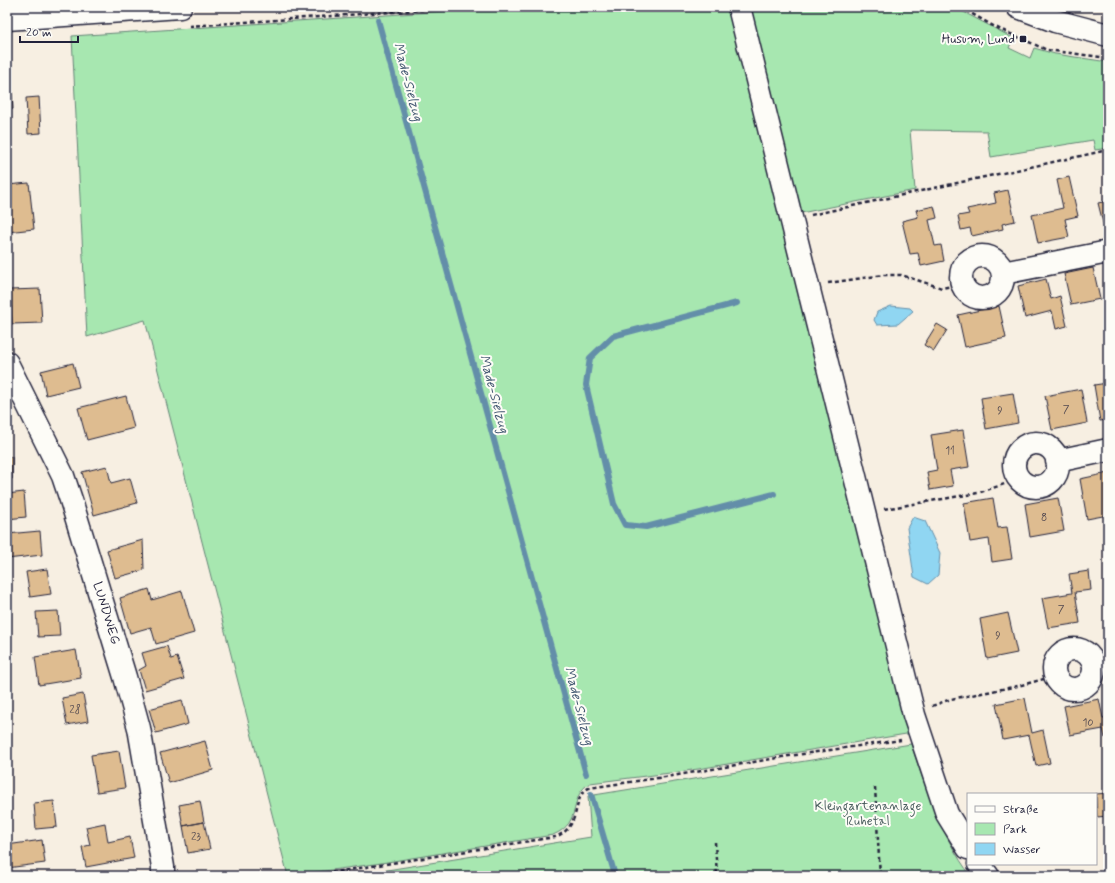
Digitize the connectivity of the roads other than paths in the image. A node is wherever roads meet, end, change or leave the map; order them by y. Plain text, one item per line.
1 (739, 7) edge
2 (1018, 7) edge
3 (181, 17) edge
4 (7, 19) edge
5 (1108, 35) edge
6 (1108, 252) edge
7 (1003, 273) junction
8 (7, 363) edge
9 (1108, 450) edge
10 (1057, 461) junction
11 (1101, 662) edge
12 (967, 846) edge
13 (980, 865) edge
14 (163, 876) edge
15 (988, 876) edge

1 - 12 street
2 - 5 street
3 - 4 street
6 - 7 street
7 - 7 street
8 - 14 street, LUNDWEG
9 - 10 street
10 - 10 street
11 - 11 street
13 - 15 street

